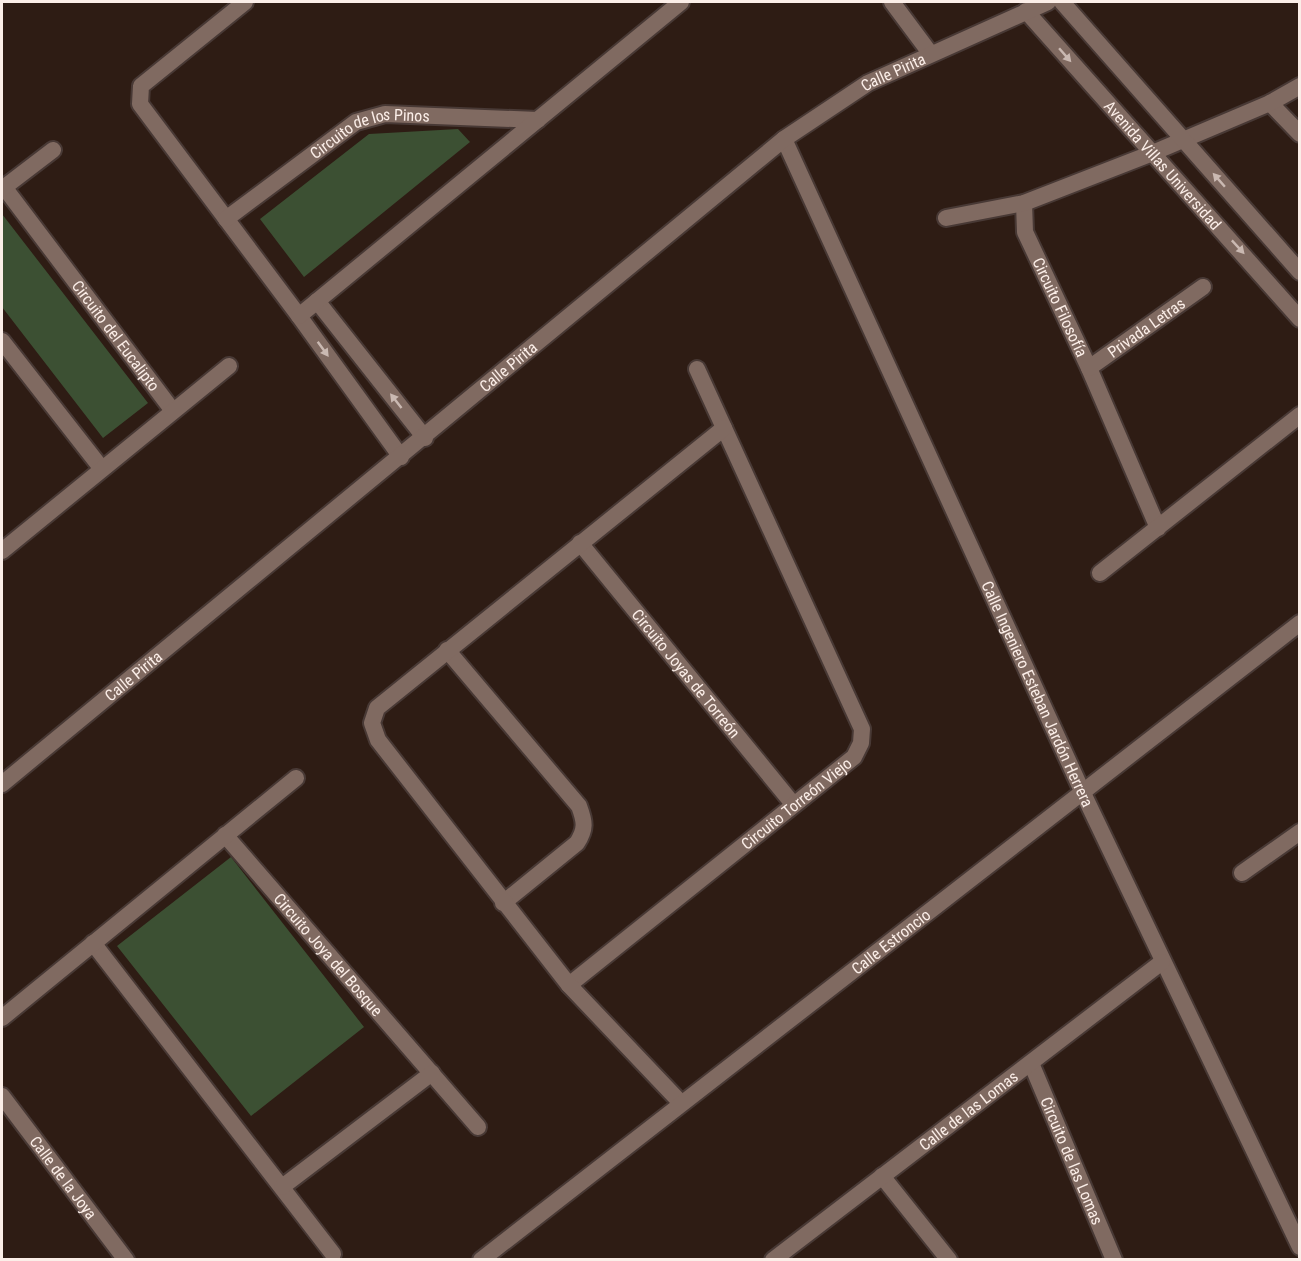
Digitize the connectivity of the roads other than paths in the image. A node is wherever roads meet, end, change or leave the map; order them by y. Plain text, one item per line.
1 (245, 2) edge
2 (681, 2) edge
3 (892, 2) edge
4 (1048, 2) edge
5 (1062, 2) edge
6 (1026, 11) junction
7 (930, 53) junction
8 (1299, 86) edge
9 (1270, 103) junction
10 (538, 120) junction
11 (1299, 134) edge
12 (784, 139) junction
13 (1183, 139) junction
14 (53, 150) dead end
15 (1150, 154) junction
16 (3, 188) edge
17 (1024, 203) junction
18 (946, 218) dead end
19 (226, 219) junction
20 (1299, 272) edge
21 (1203, 287) dead end
22 (317, 301) junction
23 (299, 316) junction
24 (1299, 319) edge
25 (2, 341) edge
26 (230, 366) dead end
27 (1089, 368) junction
28 (697, 369) dead end
29 (173, 411) junction
30 (1299, 415) edge
31 (724, 428) junction
32 (425, 438) junction
33 (401, 457) junction
34 (102, 470) junction
35 (1158, 528) junction
36 (580, 543) junction
37 (2, 551) edge
38 (1100, 573) dead end
39 (1299, 623) edge
40 (447, 650) junction
41 (296, 778) dead end
42 (2, 784) edge
43 (1082, 791) junction
44 (793, 804) junction
45 (1299, 833) edge
46 (225, 835) junction
47 (1242, 873) dead end
48 (503, 903) junction
49 (93, 943) junction
50 (1162, 962) junction
51 (569, 985) junction
52 (2, 1018) edge
53 (1031, 1063) junction
54 (432, 1073) junction
55 (2, 1095) edge
56 (681, 1103) junction
57 (478, 1127) dead end
58 (882, 1176) junction
59 (282, 1187) junction
60 (1299, 1247) edge
61 (333, 1254) dead end
62 (126, 1260) edge
63 (481, 1260) edge
64 (773, 1260) edge
65 (949, 1260) edge
66 (1114, 1260) edge

1 - 19 street
2 - 10 street
3 - 7 street
4 - 6 street, Calle Pirita
5 - 13 street, Avenida Villas Universidad
6 - 7 street, Calle Pirita
6 -> 15 street, Avenida Villas Universidad
7 - 12 street, Calle Pirita
8 - 9 street
9 - 11 street
9 - 13 street
10 - 19 street, Circuito de los Pinos
10 - 22 street
12 - 32 street, Calle Pirita
12 - 43 street, Calle Ingeniero Esteban Jardón Herrera
13 - 15 street
20 -> 13 street, Avenida Villas Universidad
14 - 16 street, Circuito del Eucalipto
15 - 17 street
15 -> 24 street, Avenida Villas Universidad
16 - 29 street, Circuito del Eucalipto
17 - 18 street
17 - 27 street, Circuito Filosofía
19 - 23 street
21 - 27 street, Privada Letras
22 - 23 street
32 -> 22 street
23 -> 33 street
25 - 34 street
26 - 29 street
27 - 35 street, Circuito Filosofía
28 - 31 street, Circuito Torreón Viejo
29 - 34 street
30 - 35 street
31 - 36 street
31 - 44 street, Circuito Torreón Viejo
32 - 33 street, Calle Pirita
33 - 42 street, Calle Pirita
34 - 37 street
35 - 38 street
36 - 40 street
36 - 44 street, Circuito Joyas de Torreón
39 - 43 street, Calle Estroncio
40 - 48 street
40 - 48 street
41 - 46 street
43 - 50 street, Calle Ingeniero Esteban Jardón Herrera
43 - 56 street, Calle Estroncio
44 - 51 street, Circuito Torreón Viejo
45 - 47 street
46 - 49 street
46 - 54 street, Circuito Joya del Bosque
48 - 51 street
49 - 52 street
49 - 59 street
50 - 53 street, Calle de las Lomas
50 - 60 street, Calle Ingeniero Esteban Jardón Herrera
51 - 56 street
53 - 58 street, Calle de las Lomas
53 - 66 street, Circuito de las Lomas
54 - 57 street, Circuito Joya del Bosque
54 - 59 street
55 - 62 street, Calle de la Joya
56 - 63 street, Calle Estroncio
58 - 64 street, Calle de las Lomas
58 - 65 street
59 - 61 street

